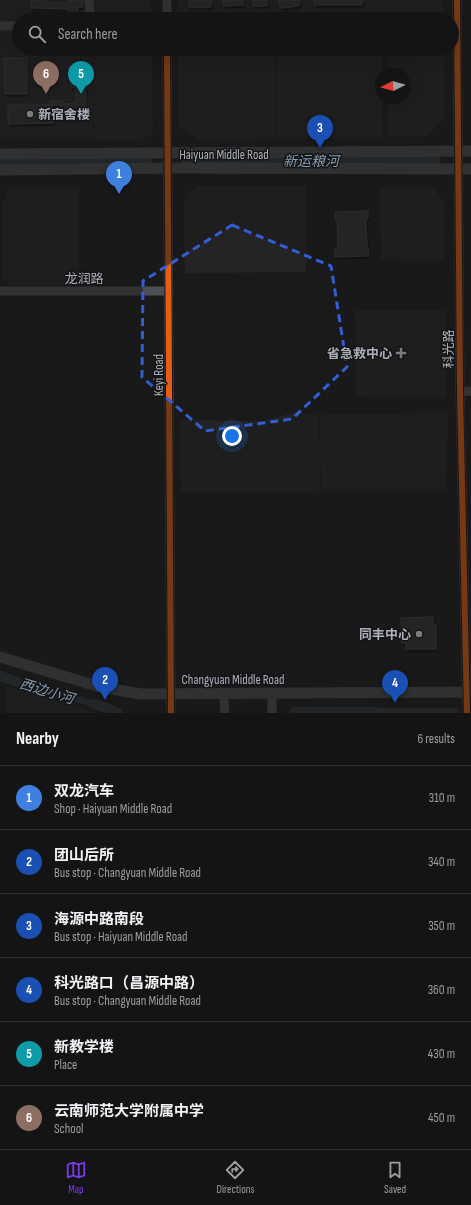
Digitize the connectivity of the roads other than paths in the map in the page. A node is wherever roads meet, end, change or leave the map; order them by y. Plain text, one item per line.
1 (89, 0) edge
2 (167, 0) edge
3 (457, 0) edge
4 (90, 12) edge
5 (167, 12) edge
6 (457, 12) edge
7 (0, 26) edge
8 (12, 26) edge
9 (167, 56) edge
10 (458, 56) edge
11 (459, 151) junction
12 (471, 151) edge
13 (168, 153) junction
14 (0, 154) edge
15 (168, 168) junction
16 (458, 169) junction
17 (471, 169) edge
18 (0, 170) edge
19 (0, 291) edge
20 (169, 291) junction
21 (471, 391) edge
22 (460, 392) junction
23 (0, 657) edge
24 (0, 664) edge
25 (469, 695) edge
26 (171, 697) junction
27 (272, 703) edge
28 (224, 707) edge
29 (171, 713) edge
30 (467, 713) edge

1 - 4 street
2 - 5 street
3 - 6 street, 科光路
7 - 8 street
9 - 13 street, Keyi Road
10 - 11 street, 科光路
11 - 12 main road, Haiyuan Middle Road
11 - 13 main road, Haiyuan Middle Road
11 - 16 street, 科光路
13 - 14 main road, Haiyuan Middle Road
13 - 15 street, Keyi Road
15 - 16 main road, Haiyuan Middle Road
15 - 18 main road, Haiyuan Middle Road
15 - 20 street, Keyi Road
16 - 17 main road, Haiyuan Middle Road
16 - 22 street, 科光路
19 - 20 street, 龙润路
20 - 26 street, Keyi Road
21 - 22 street
22 - 25 street, 科光路
23 - 26 main road, Changyuan Middle Road
24 - 26 main road, Changyuan Middle Road
25 - 27 main road, Changyuan Middle Road
25 - 30 street, 科光路
26 - 27 main road, Changyuan Middle Road
26 - 28 main road, Changyuan Middle Road
26 - 29 street, Keyi Road
27 - 28 main road, Changyuan Middle Road

